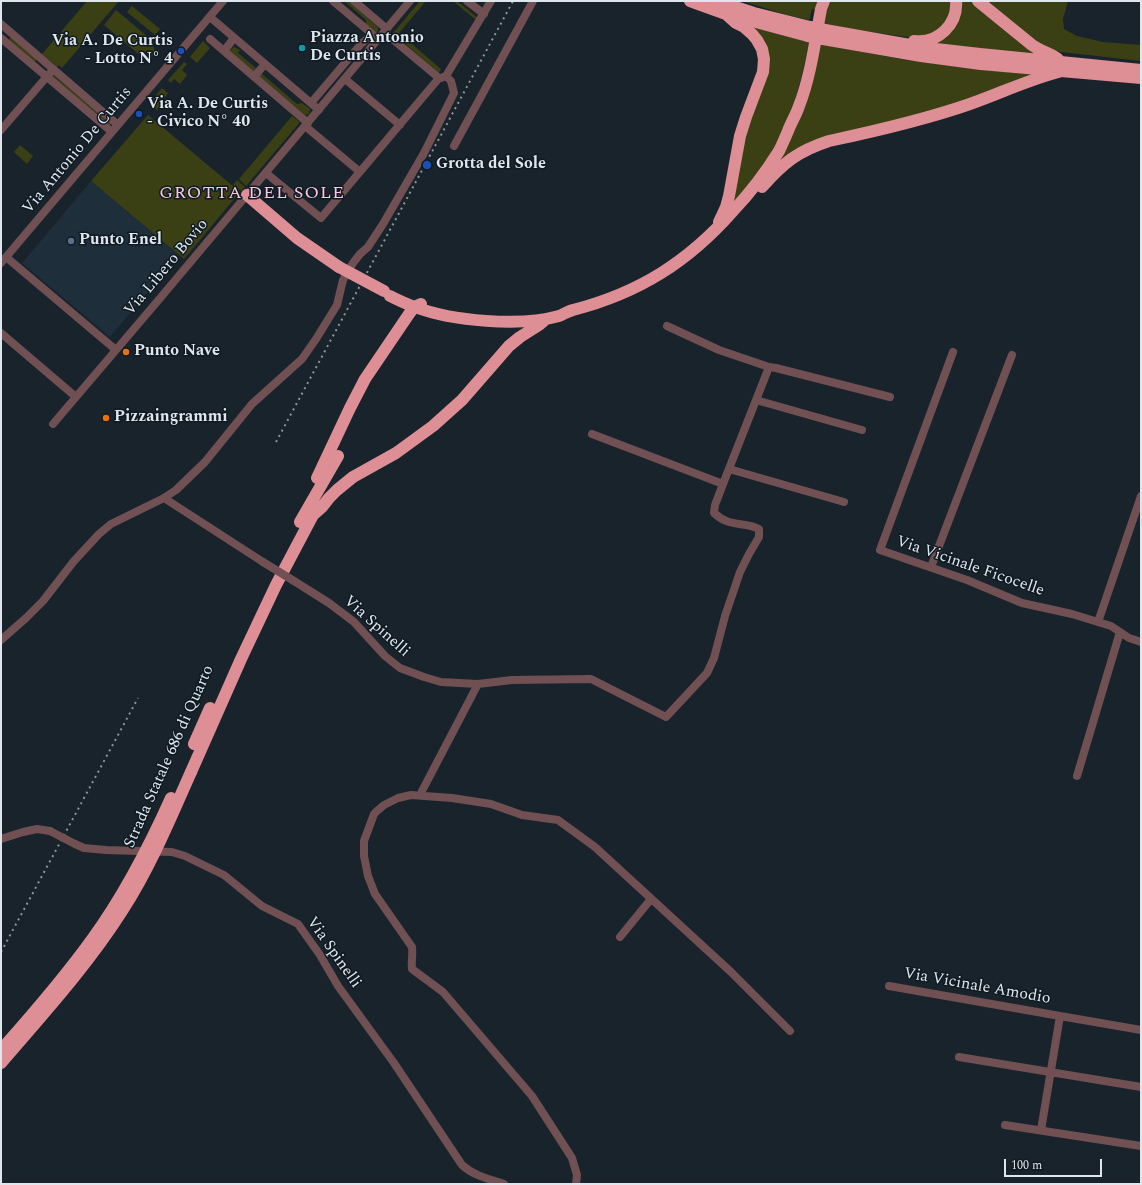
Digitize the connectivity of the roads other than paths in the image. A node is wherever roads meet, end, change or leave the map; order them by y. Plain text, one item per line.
1 (223, 1) edge
2 (333, 1) edge
3 (354, 1) edge
4 (410, 1) edge
5 (467, 1) edge
6 (491, 1) edge
7 (533, 1) edge
8 (690, 1) edge
9 (717, 1) edge
10 (824, 1) edge
11 (956, 1) edge
12 (978, 1) edge
13 (484, 14) junction
14 (726, 14) junction
15 (210, 17) junction
16 (1, 24) edge
17 (385, 31) junction
18 (11, 32) junction
19 (809, 32) junction
20 (824, 34) junction
21 (234, 38) junction
22 (2, 39) edge
23 (210, 39) dead end
24 (378, 39) junction
25 (899, 44) junction
26 (224, 51) junction
27 (265, 64) junction
28 (1062, 66) junction
29 (53, 70) junction
30 (1141, 70) edge
31 (46, 77) junction
32 (254, 77) junction
33 (442, 77) junction
34 (1141, 78) edge
35 (345, 79) junction
36 (311, 103) junction
37 (319, 110) junction
38 (307, 124) junction
39 (118, 125) junction
40 (400, 125) junction
41 (1, 130) edge
42 (112, 132) junction
43 (454, 146) dead end
44 (360, 172) junction
45 (266, 173) junction
46 (246, 196) junction
47 (744, 199) junction
48 (716, 231) junction
49 (4, 260) edge
50 (387, 293) junction
51 (426, 303) junction
52 (414, 307) junction
53 (569, 311) junction
54 (497, 314) junction
55 (474, 316) junction
56 (547, 318) junction
57 (507, 321) junction
58 (403, 322) junction
59 (667, 326) dead end
60 (1, 333) edge
61 (509, 346) junction
62 (116, 350) junction
63 (953, 352) dead end
64 (1012, 355) dead end
65 (770, 367) junction
66 (76, 397) junction
67 (890, 397) dead end
68 (756, 400) junction
69 (53, 424) dead end
70 (862, 430) dead end
71 (592, 434) dead end
72 (338, 456) dead end
73 (729, 469) junction
74 (723, 484) junction
75 (1141, 496) edge
76 (164, 498) junction
77 (844, 502) dead end
78 (309, 513) junction
79 (931, 568) junction
80 (1098, 622) junction
81 (1120, 632) junction
82 (1, 640) edge
83 (1141, 642) edge
84 (478, 684) junction
85 (187, 771) junction
86 (1077, 776) dead end
87 (421, 793) junction
88 (1, 839) edge
89 (651, 900) junction
90 (620, 937) dead end
91 (889, 986) dead end
92 (1060, 1016) junction
93 (1141, 1030) edge
94 (790, 1031) dead end
95 (1, 1050) edge
96 (959, 1057) dead end
97 (1, 1064) edge
98 (1050, 1072) junction
99 (1141, 1087) edge
100 (1005, 1125) dead end
101 (1041, 1130) junction
102 (1141, 1146) edge
103 (504, 1184) edge
104 (576, 1184) edge

1 - 15 street, Via Antonio De Curtis
2 - 24 street
3 - 17 street
4 - 17 street, Via Libero Bovio
5 - 13 street
6 - 13 street
7 - 43 street
8 - 14 highway
9 - 19 highway
10 - 47 highway
11 - 25 highway
12 - 28 highway
13 - 33 street
14 - 19 highway
14 - 48 highway
15 - 21 street
15 - 39 street, Via Antonio De Curtis
16 - 18 street
17 - 24 street, Via Libero Bovio
17 - 33 street
18 - 22 street
18 - 29 street
19 - 20 highway, bridge
20 - 25 highway
20 - 28 highway
21 - 26 street
21 - 27 street
22 - 31 street
23 - 26 street
24 - 35 street, Via Libero Bovio
24 - 36 street
25 - 28 highway
26 - 32 street
27 - 32 street
27 - 36 street
28 - 30 highway
28 - 34 highway
28 - 47 highway
29 - 31 street
29 - 39 street
31 - 41 street
31 - 42 street
32 - 38 street
33 - 40 street
33 - 76 street
35 - 37 street, Via Libero Bovio
35 - 40 street
36 - 37 street
37 - 38 street, Via Libero Bovio
38 - 44 street
38 - 45 street, Via Libero Bovio
39 - 42 street, Via Antonio De Curtis
40 - 44 street
42 - 49 street, Via Antonio De Curtis
44 - 45 street
45 - 46 street, Via Libero Bovio
46 - 50 highway, bridge
46 - 62 street, Via Libero Bovio
47 - 48 highway
48 - 53 highway
49 - 62 street
50 - 51 highway
50 - 52 highway
50 - 58 highway
51 - 52 highway
51 - 55 highway
52 - 55 highway
52 - 58 highway
53 - 54 highway
53 - 56 highway
54 - 55 highway
54 - 57 highway
55 - 57 highway
56 - 57 highway
56 - 61 highway
57 - 61 highway
58 - 78 highway
59 - 65 street
60 - 66 street
61 - 78 highway
62 - 66 street, Via Libero Bovio
63 - 79 street, Via Vicinale Ficocelle
64 - 79 street
65 - 67 street
65 - 68 street
66 - 69 street, Via Libero Bovio
68 - 70 street
68 - 73 street
71 - 74 street
72 - 78 highway, Strada Statale 686 di Quarto
73 - 74 street
73 - 77 street
74 - 84 street, Via Spinelli
75 - 80 street
76 - 82 street
76 - 84 street, Via Spinelli, bridge
78 - 85 highway, Strada Statale 686 di Quarto
79 - 80 street, Via Vicinale Ficocelle
80 - 81 street, Via Vicinale Ficocelle
81 - 83 street, Via Vicinale Ficocelle
81 - 86 street
84 - 87 street
85 - 95 highway, Strada Statale 686 di Quarto, bridge
85 - 97 highway, Strada Statale 686 di Quarto, bridge
87 - 89 street
87 - 104 street
88 - 103 street, Via Spinelli, bridge
89 - 90 street
89 - 94 street
91 - 92 street, Via Vicinale Amodio
92 - 93 street, Via Vicinale Amodio
92 - 98 street, Via Vicinale Amodio
96 - 98 street
98 - 99 street
98 - 101 street, Via Vicinale Amodio
100 - 101 street
101 - 102 street

